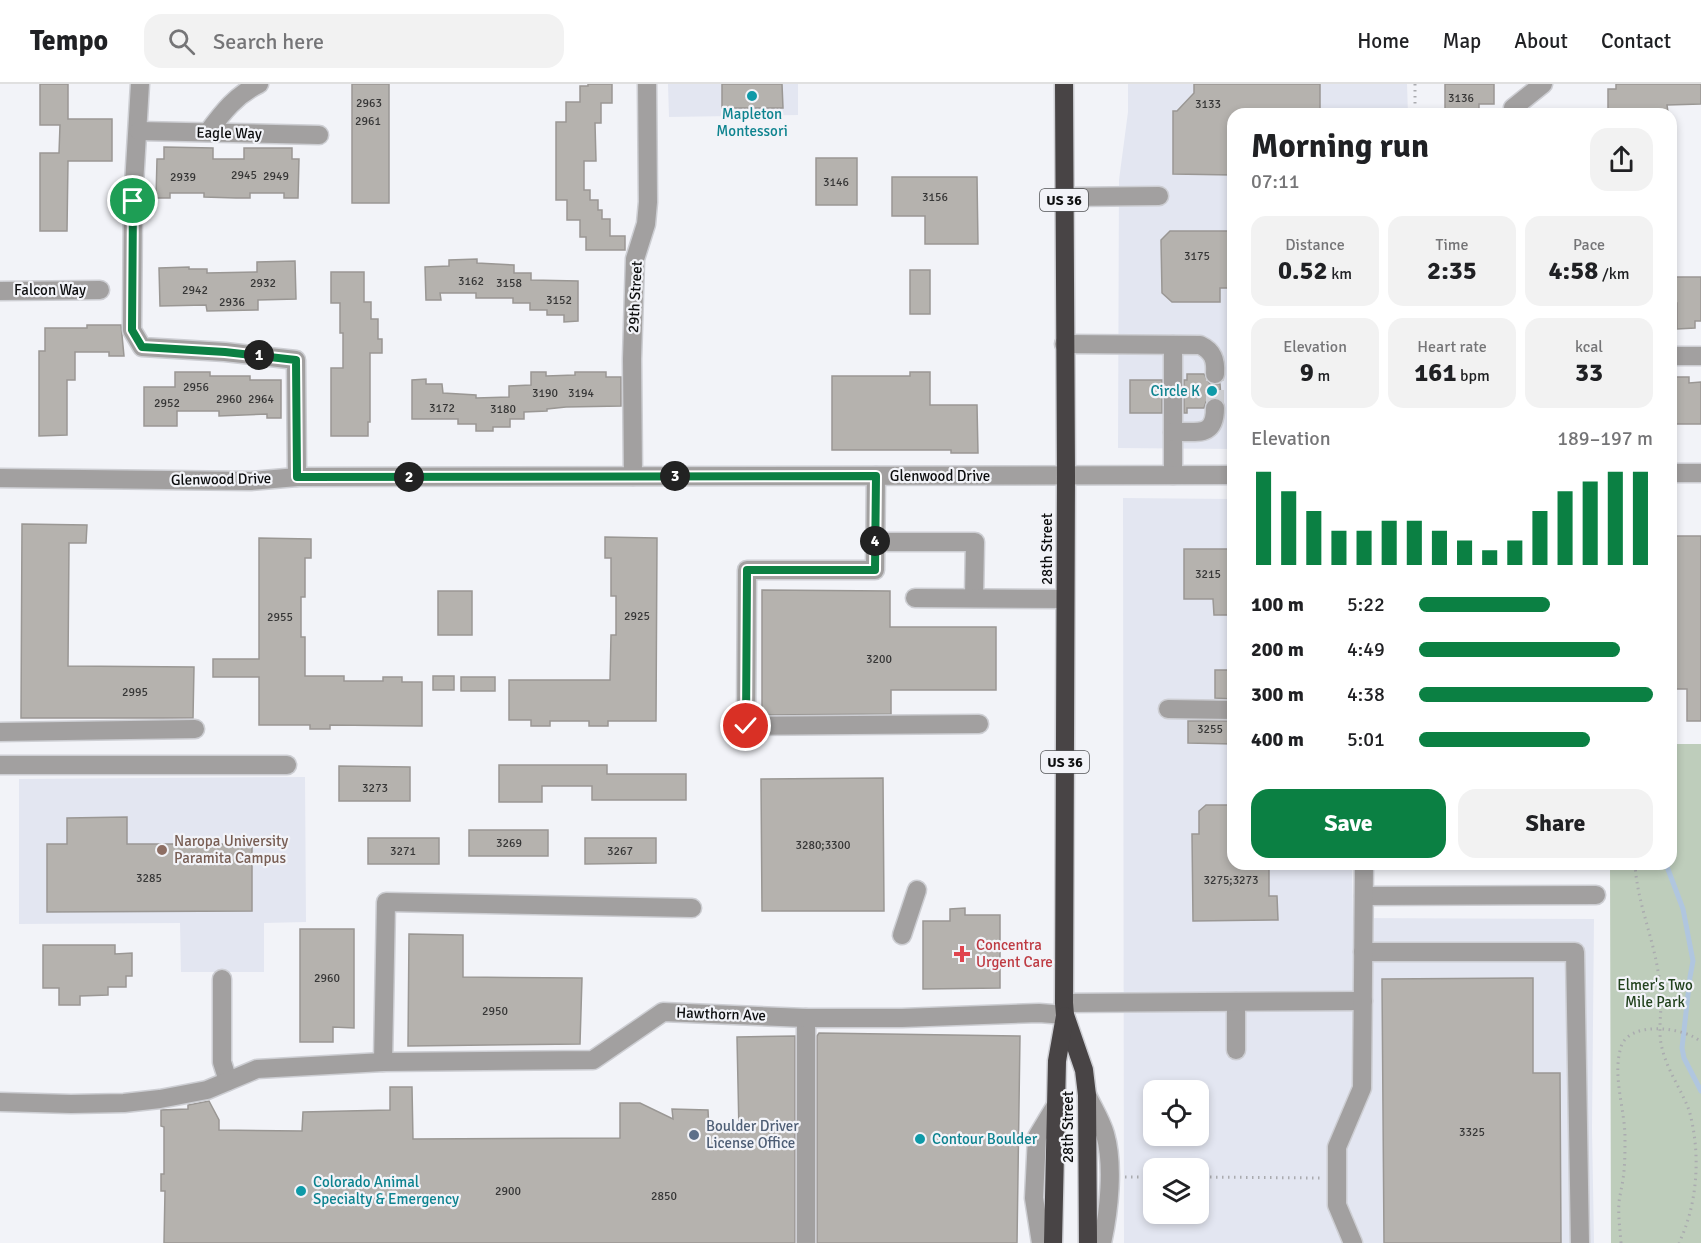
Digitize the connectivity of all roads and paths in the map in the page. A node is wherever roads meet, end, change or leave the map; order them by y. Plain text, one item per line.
1 (140, 84) edge
2 (259, 84) edge
3 (647, 84) edge
4 (1064, 84) edge
5 (1415, 84) edge
6 (1543, 84) edge
7 (1415, 108) edge
8 (1513, 108) edge
9 (139, 131) junction
10 (208, 132) junction
11 (319, 135) dead end
12 (1159, 196) dead end
13 (1064, 197) junction
14 (100, 290) dead end
15 (0, 291) edge
16 (1064, 344) junction
17 (1173, 345) junction
18 (1677, 356) edge
19 (1701, 356) edge
20 (1215, 374) tunnel mouth
21 (1215, 408) tunnel mouth
22 (1173, 432) junction
23 (1677, 473) edge
24 (1701, 473) edge
25 (1173, 475) junction
26 (1227, 475) edge
27 (633, 476) junction
28 (876, 476) junction
29 (1066, 476) junction
30 (297, 477) junction
31 (0, 478) edge
32 (875, 542) junction
33 (915, 598) dead end
34 (974, 598) junction
35 (1065, 598) junction
36 (1168, 709) dead end
37 (1227, 710) edge
38 (979, 724) dead end
39 (195, 729) dead end
40 (0, 732) edge
41 (0, 765) edge
42 (287, 765) dead end
43 (1364, 870) edge
44 (1636, 870) edge
45 (917, 891) dead end
46 (1596, 895) dead end
47 (1364, 896) junction
48 (692, 908) dead end
49 (902, 935) dead end
50 (1363, 952) junction
51 (222, 980) dead end
52 (1363, 1001) junction
53 (1236, 1002) junction
54 (1065, 1009) junction
55 (806, 1018) junction
56 (1660, 1029) junction
57 (1701, 1042) edge
58 (1236, 1050) dead end
59 (383, 1062) junction
60 (228, 1081) junction
61 (1087, 1095) junction
62 (0, 1102) edge
63 (1055, 1107) junction
64 (1122, 1177) dead end
65 (1143, 1177) edge
66 (1209, 1177) edge
67 (1337, 1178) junction
68 (806, 1243) edge
69 (1041, 1243) edge
70 (1053, 1243) edge
71 (1088, 1243) edge
72 (1102, 1243) edge
73 (1353, 1243) edge
74 (1580, 1243) edge
75 (1621, 1243) edge
76 (1679, 1243) edge

1 - 9 street
2 - 10 street
3 - 27 street, 29th Street
4 - 13 highway, 28th Street / US 36
5 - 7 path
6 - 8 street
9 - 10 street, Eagle Way
9 - 30 street
10 - 11 street, Eagle Way
12 - 13 street
13 - 16 highway, 28th Street / US 36
14 - 15 street, Falcon Way
16 - 17 street
16 - 29 highway, 28th Street / US 36
17 - 20 street
17 - 22 street
18 - 19 street
21 - 22 street
22 - 25 street
23 - 24 street
25 - 26 street, Glenwood Drive
25 - 29 street, Glenwood Drive
27 - 28 street, Glenwood Drive
27 - 30 street, Glenwood Drive
28 - 29 street, Glenwood Drive
28 - 32 street
29 - 35 highway, 28th Street / US 36
30 - 31 street, Glenwood Drive
32 - 34 street
32 - 38 street
33 - 34 street
34 - 35 street
35 - 54 highway, 28th Street / US 36
36 - 37 street
39 - 40 street
41 - 42 street
43 - 47 street
44 - 56 path
45 - 49 street
46 - 47 street
47 - 50 street
48 - 59 street
50 - 52 street
50 - 74 street
51 - 60 street
52 - 53 street, Hawthorn Ave
52 - 67 street
53 - 54 street, Hawthorn Ave
53 - 58 street
54 - 55 street, Hawthorn Ave
54 - 61 highway, 28th Street / US 36
54 - 63 highway, 28th Street / US 36
55 - 59 street, Hawthorn Ave
55 - 68 street
56 - 57 path
56 - 75 path
56 - 76 path
59 - 60 street, Hawthorn Ave
60 - 62 street, Hawthorn Ave
61 - 71 highway, 28th Street / US 36
61 - 72 street
63 - 69 street
63 - 70 highway, 28th Street / US 36
64 - 65 path
66 - 67 path
67 - 73 street

